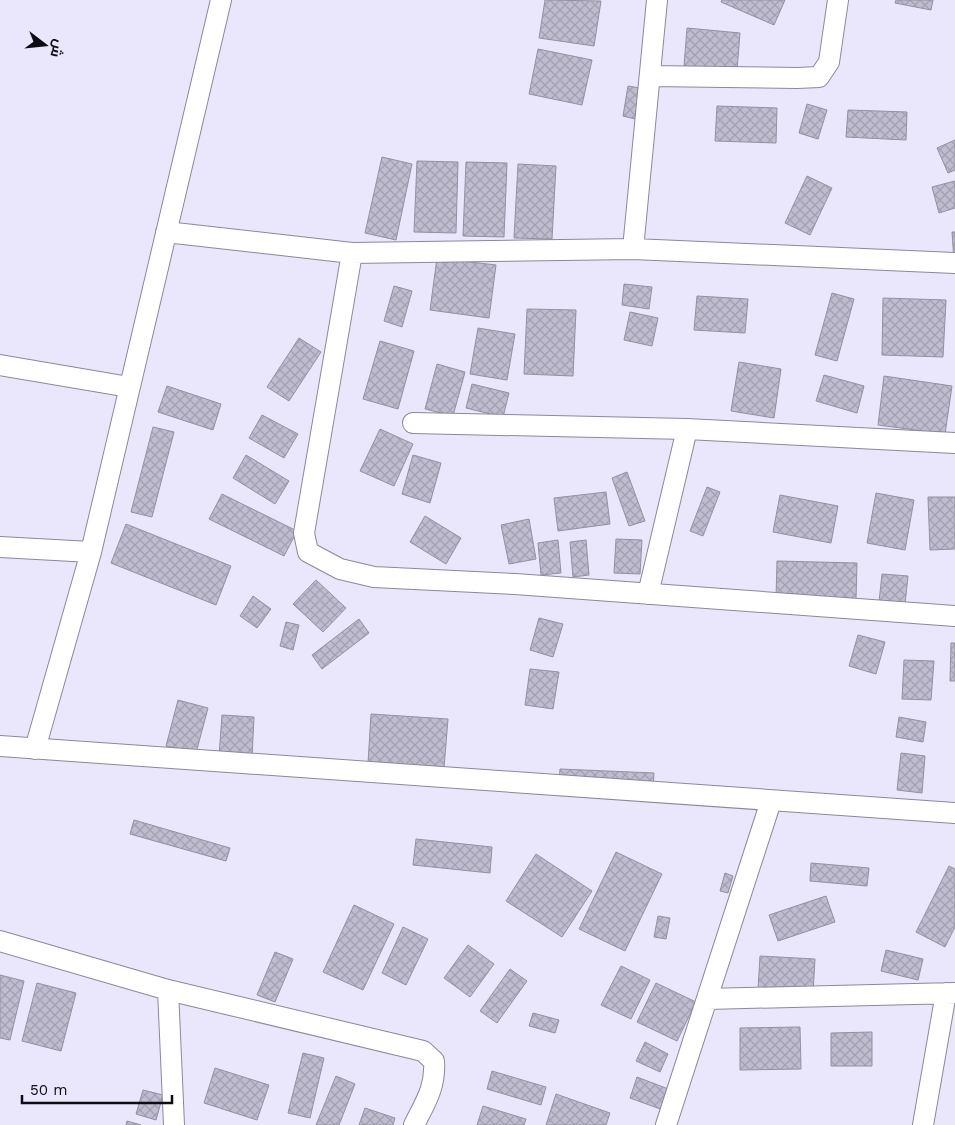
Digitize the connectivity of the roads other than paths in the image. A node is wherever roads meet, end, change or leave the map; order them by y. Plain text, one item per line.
1 (221, 0) edge
2 (657, 0) edge
3 (838, 0) edge
4 (650, 76) junction
5 (166, 232) junction
6 (634, 249) junction
7 (352, 253) junction
8 (955, 263) edge
9 (0, 364) edge
10 (130, 388) junction
11 (413, 423) dead end
12 (688, 429) junction
13 (955, 443) edge
14 (0, 547) edge
15 (90, 552) junction
16 (648, 594) junction
17 (955, 616) edge
18 (0, 746) edge
19 (35, 749) junction
20 (771, 801) junction
21 (955, 813) edge
22 (0, 940) edge
23 (168, 990) junction
24 (951, 993) edge
25 (707, 999) junction
26 (174, 1125) edge
27 (414, 1125) edge
28 (666, 1125) edge
29 (923, 1125) edge

1 - 5 street
2 - 4 street
3 - 4 street
4 - 6 street
5 - 7 street
5 - 10 street
6 - 7 street
6 - 8 street
7 - 16 street
9 - 10 street
10 - 15 street
11 - 12 street
12 - 13 street
12 - 16 street
14 - 15 street
15 - 19 street
16 - 17 street
18 - 19 street
19 - 20 street
20 - 21 street
20 - 25 street
22 - 23 street
23 - 26 street
23 - 27 street
24 - 25 street
24 - 29 street
25 - 28 street

